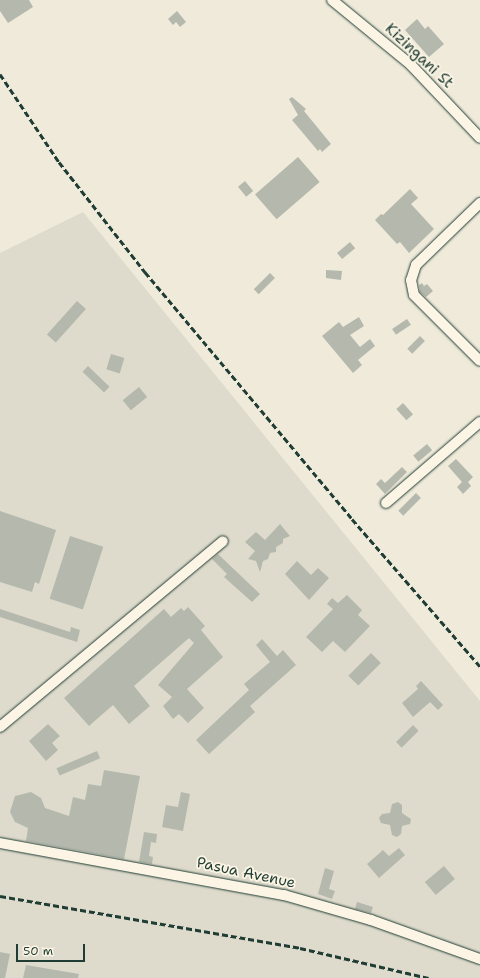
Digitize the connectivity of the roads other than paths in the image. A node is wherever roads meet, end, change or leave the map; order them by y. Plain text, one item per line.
1 (332, 0) edge
2 (480, 138) edge
3 (480, 203) edge
4 (480, 361) edge
5 (480, 422) edge
6 (386, 503) dead end
7 (224, 541) dead end
8 (0, 727) edge
9 (0, 843) edge
10 (480, 959) edge

1 - 2 street, Kizingani St
3 - 4 street
5 - 6 street
7 - 8 street
9 - 10 street, Pasua Avenue

